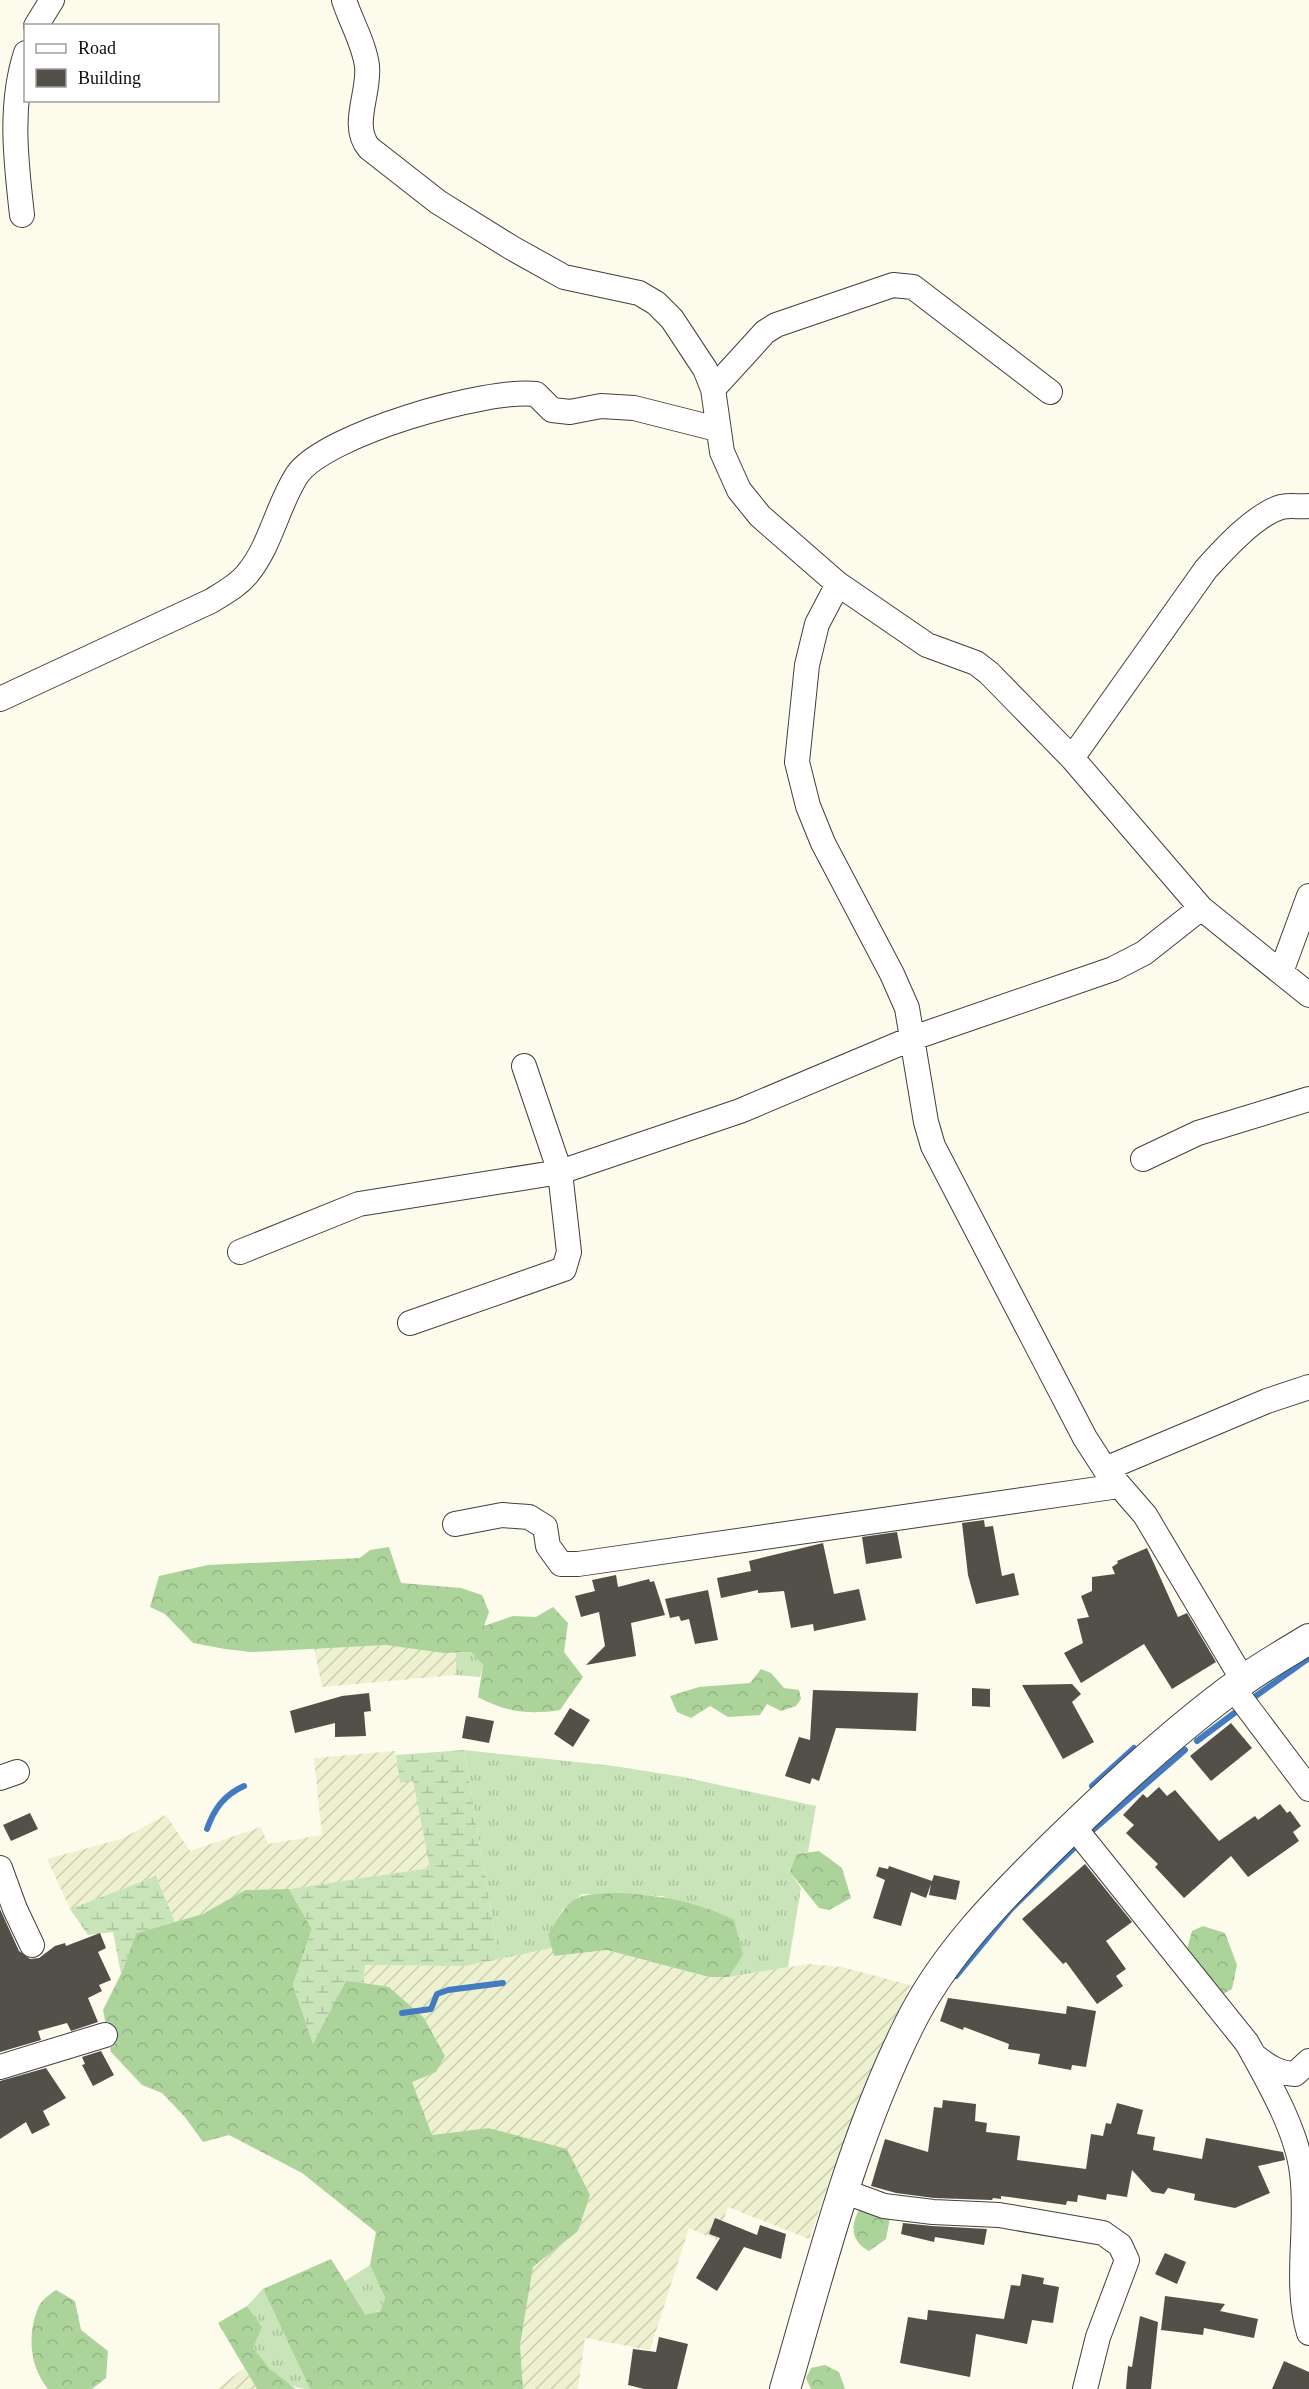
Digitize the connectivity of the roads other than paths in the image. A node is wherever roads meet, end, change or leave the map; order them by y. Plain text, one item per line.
1 (52, 0) edge
2 (344, 0) edge
3 (37, 24) edge
4 (24, 61) edge
5 (22, 215) dead end
6 (713, 389) junction
7 (1050, 392) dead end
8 (717, 429) junction
9 (1309, 506) edge
10 (838, 584) junction
11 (0, 699) edge
12 (1072, 758) junction
13 (1309, 896) edge
14 (1201, 908) junction
15 (1281, 972) junction
16 (1309, 994) edge
17 (913, 1038) junction
18 (524, 1066) dead end
19 (1309, 1099) edge
20 (1143, 1159) dead end
21 (560, 1172) junction
22 (240, 1252) dead end
23 (410, 1323) dead end
24 (1309, 1387) edge
25 (1112, 1478) junction
26 (455, 1524) dead end
27 (1309, 1639) edge
28 (1238, 1684) junction
29 (1309, 1790) edge
30 (1073, 1826) junction
31 (0, 1868) edge
32 (33, 1945) dead end
33 (105, 2035) dead end
34 (1254, 2055) junction
35 (1309, 2061) edge
36 (0, 2067) edge
37 (843, 2191) junction
38 (1309, 2333) edge
39 (785, 2389) edge
40 (1085, 2389) edge

1 - 3 street
2 - 6 street
4 - 5 street
6 - 7 street
6 - 8 street
8 - 10 street
8 - 11 street
9 - 12 street
10 - 12 street
10 - 17 street
12 - 14 street
13 - 15 street
14 - 15 street
14 - 17 street
15 - 16 street
17 - 21 street
17 - 25 street
18 - 21 street
19 - 20 street
21 - 22 street
21 - 23 street
24 - 25 street
25 - 26 street
25 - 28 street
27 - 28 street
28 - 29 street
28 - 30 street
30 - 34 street
30 - 37 street
31 - 32 street
33 - 36 street
34 - 35 street
34 - 38 street
37 - 39 street
37 - 40 street

